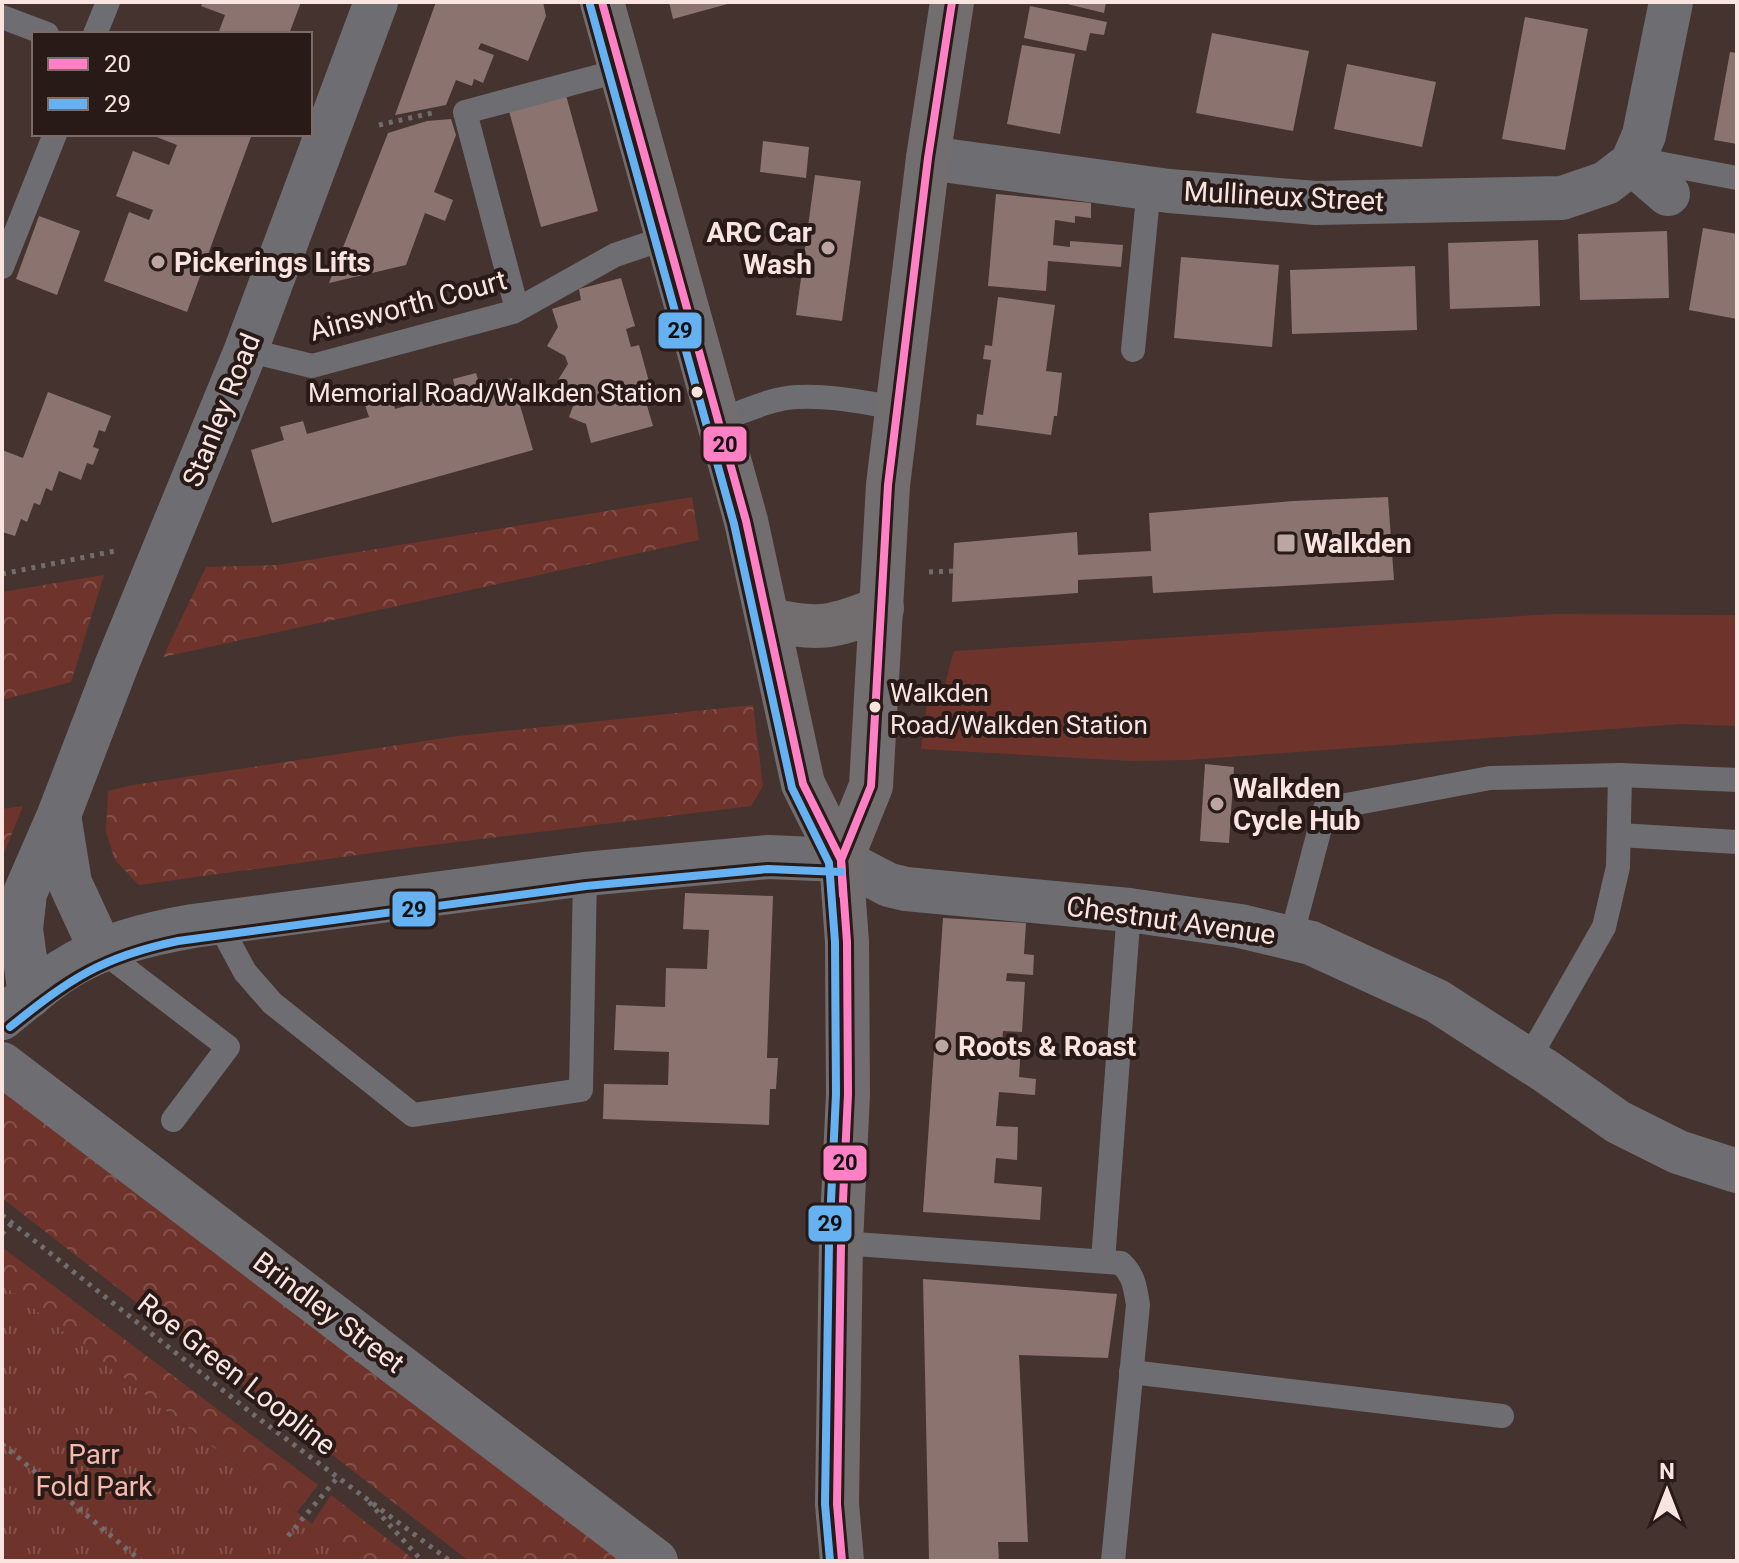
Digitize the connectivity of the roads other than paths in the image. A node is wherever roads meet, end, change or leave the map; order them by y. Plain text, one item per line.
1 (108, 2) edge
2 (376, 2) edge
3 (602, 2) edge
4 (952, 2) edge
5 (1671, 2) edge
6 (2, 17) edge
7 (42, 32) edge
8 (96, 32) edge
9 (622, 70) junction
10 (54, 136) edge
11 (928, 158) junction
12 (1633, 160) junction
13 (1737, 178) edge
14 (1149, 188) junction
15 (1668, 194) dead end
16 (669, 237) junction
17 (2, 267) edge
18 (517, 309) junction
19 (246, 350) junction
20 (1133, 350) dead end
21 (898, 408) junction
22 (719, 420) junction
23 (882, 608) junction
24 (768, 619) junction
25 (1620, 775) junction
26 (1737, 780) edge
27 (59, 815) junction
28 (1619, 835) junction
29 (1737, 842) edge
30 (841, 860) junction
31 (585, 874) junction
32 (1129, 910) junction
33 (218, 922) junction
34 (1291, 938) junction
35 (101, 950) junction
36 (16, 1007) edge
37 (1528, 1060) junction
38 (2, 1064) edge
39 (173, 1120) dead end
40 (1737, 1171) edge
41 (841, 1243) junction
42 (1103, 1261) junction
43 (1131, 1372) junction
44 (1502, 1416) dead end
45 (656, 1561) edge
46 (842, 1561) edge
47 (1113, 1561) edge

1 - 8 lane
2 - 19 street, Stanley Road
3 - 9 main road
4 - 11 main road
5 - 12 street
6 - 7 lane
9 - 16 main road
9 - 18 lane
10 - 17 lane
11 - 14 street, Mullineux Street
11 - 21 main road
12 - 13 lane
12 - 14 street, Mullineux Street
12 - 15 street
14 - 20 lane
16 - 18 lane, Ainsworth Court
16 - 22 main road
18 - 19 lane, Ainsworth Court
19 - 27 street, Stanley Road
21 - 22 lane
21 - 23 main road
22 - 24 main road
23 - 24 main road
23 - 30 main road
24 - 30 main road
25 - 26 lane
25 - 28 lane
25 - 34 lane
27 - 35 street
27 - 36 street, Stanley Road
28 - 29 lane
28 - 37 lane
30 - 31 street
30 - 32 street, Chestnut Avenue
30 - 41 main road
31 - 33 street
31 - 33 lane
32 - 34 street, Chestnut Avenue
32 - 42 lane
33 - 35 street
34 - 37 street, Chestnut Avenue
35 - 36 street
35 - 39 lane
37 - 40 street, Chestnut Avenue
38 - 45 street, Brindley Street
41 - 42 lane
41 - 46 main road
42 - 43 lane
43 - 44 lane
43 - 47 lane

